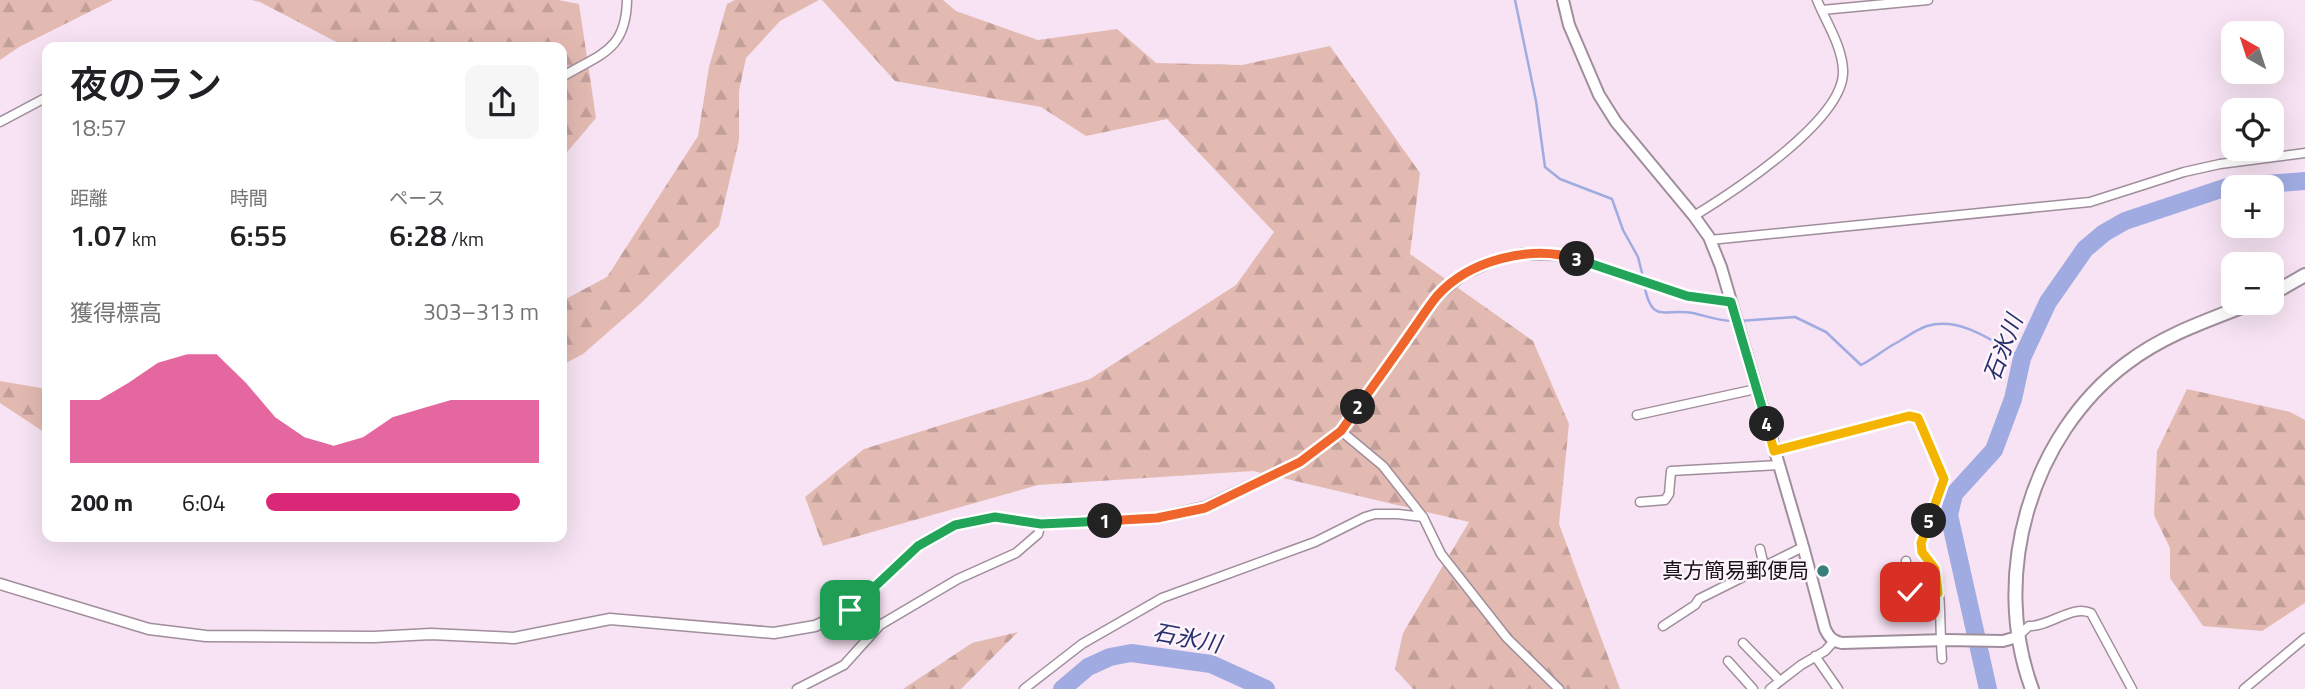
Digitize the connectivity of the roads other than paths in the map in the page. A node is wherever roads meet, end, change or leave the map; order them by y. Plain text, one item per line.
1 (627, 0) edge
2 (1563, 0) edge
3 (1817, 0) edge
4 (1928, 0) edge
5 (1822, 10) junction
6 (567, 74) edge
7 (42, 100) edge
8 (0, 122) edge
9 (2305, 153) edge
10 (1694, 216) junction
11 (1710, 240) junction
12 (2305, 275) edge
13 (2284, 287) edge
14 (1731, 302) junction
15 (2222, 315) edge
16 (1756, 389) junction
17 (1637, 415) dead end
18 (1341, 431) junction
19 (1774, 451) junction
20 (1779, 465) junction
21 (1640, 502) dead end
22 (1423, 517) junction
23 (1041, 524) junction
24 (1803, 547) junction
25 (1759, 549) dead end
26 (1906, 561) dead end
27 (1764, 566) junction
28 (0, 584) edge
29 (1938, 593) junction
30 (1663, 626) dead end
31 (2017, 637) junction
32 (2305, 638) edge
33 (1943, 640) junction
34 (1834, 641) junction
35 (1743, 643) dead end
36 (1815, 656) junction
37 (1942, 659) dead end
38 (1728, 661) dead end
39 (1780, 681) junction
40 (2246, 688) edge
41 (797, 689) edge
42 (1024, 689) edge
43 (1559, 689) edge
44 (1752, 689) edge
45 (1770, 689) edge
46 (1838, 689) edge
47 (2032, 689) edge
48 (2132, 689) edge

1 - 6 street
2 - 10 main road
3 - 5 street
4 - 5 street
5 - 10 street
7 - 8 street
9 - 11 street
10 - 11 main road
11 - 14 main road
12 - 13 highway
14 - 16 main road
14 - 18 street
15 - 31 highway
16 - 17 street
16 - 19 main road
18 - 22 street
18 - 23 street
19 - 20 main road
19 - 29 street
20 - 21 street
20 - 24 main road
22 - 42 street
22 - 43 street
23 - 28 street
23 - 41 street
24 - 27 street
24 - 34 main road
25 - 27 street
26 - 29 street
27 - 30 street
29 - 33 street
31 - 33 main road
31 - 47 highway
31 - 48 street
32 - 40 street
33 - 34 main road
33 - 37 street
34 - 36 street
35 - 39 street
36 - 39 street
36 - 46 street
38 - 44 street
39 - 45 street

